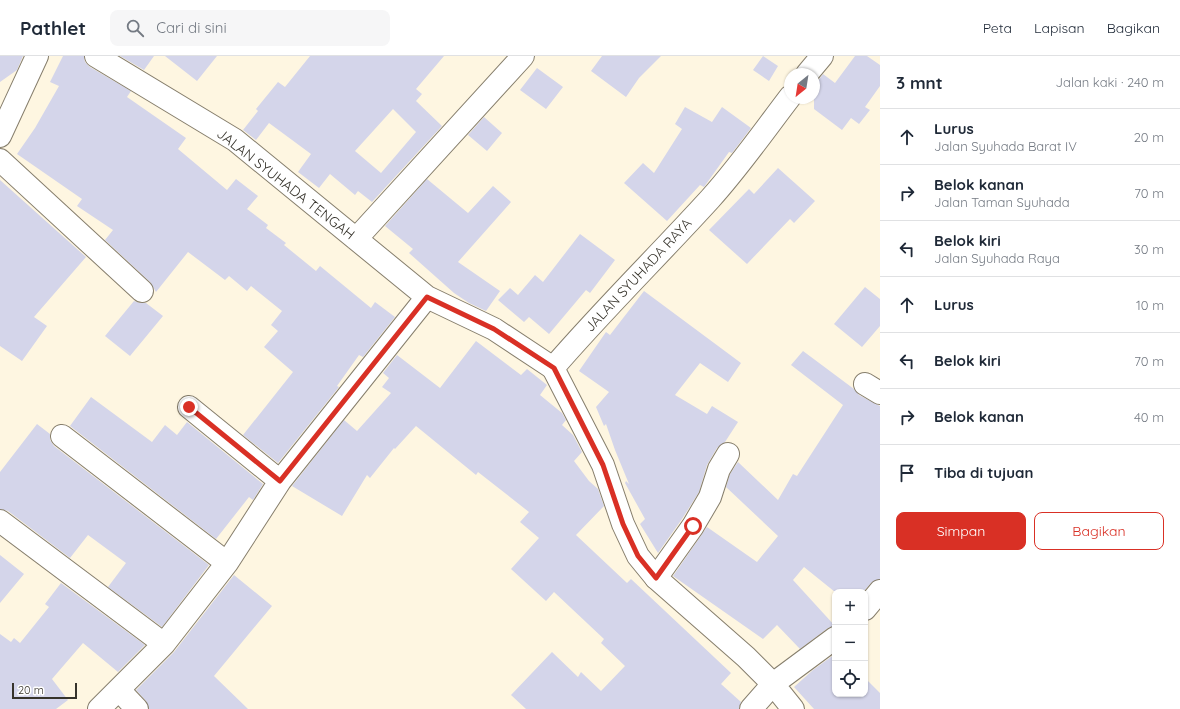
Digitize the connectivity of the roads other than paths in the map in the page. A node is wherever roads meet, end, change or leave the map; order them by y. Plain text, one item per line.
1 (37, 56) edge
2 (96, 56) edge
3 (523, 56) edge
4 (822, 56) edge
5 (812, 68) edge
6 (785, 104) edge
7 (0, 136) edge
8 (0, 160) edge
9 (356, 239) junction
10 (142, 292) dead end
11 (427, 297) junction
12 (554, 368) junction
13 (189, 407) dead end
14 (62, 436) dead end
15 (728, 454) dead end
16 (280, 481) junction
17 (0, 521) edge
18 (227, 563) junction
19 (656, 578) junction
20 (880, 591) edge
21 (868, 606) edge
22 (832, 640) edge
23 (164, 644) junction
24 (773, 684) junction
25 (119, 690) junction
26 (100, 709) edge
27 (138, 709) edge
28 (751, 709) edge
29 (793, 709) edge

1 - 7 street
2 - 9 street, JALAN SYUHADA TENGAH
3 - 9 street
4 - 5 street
6 - 12 street, JALAN SYUHADA RAYA
8 - 10 street
9 - 11 street, JALAN SYUHADA TENGAH
11 - 12 street, JALAN SYUHADA TENGAH
11 - 16 street
12 - 19 street
13 - 16 street
14 - 18 street
15 - 19 street
16 - 18 street
17 - 23 street
18 - 23 street
19 - 24 street
20 - 21 street
22 - 24 street
23 - 25 street
24 - 28 street
24 - 29 street
25 - 26 street
25 - 27 street

